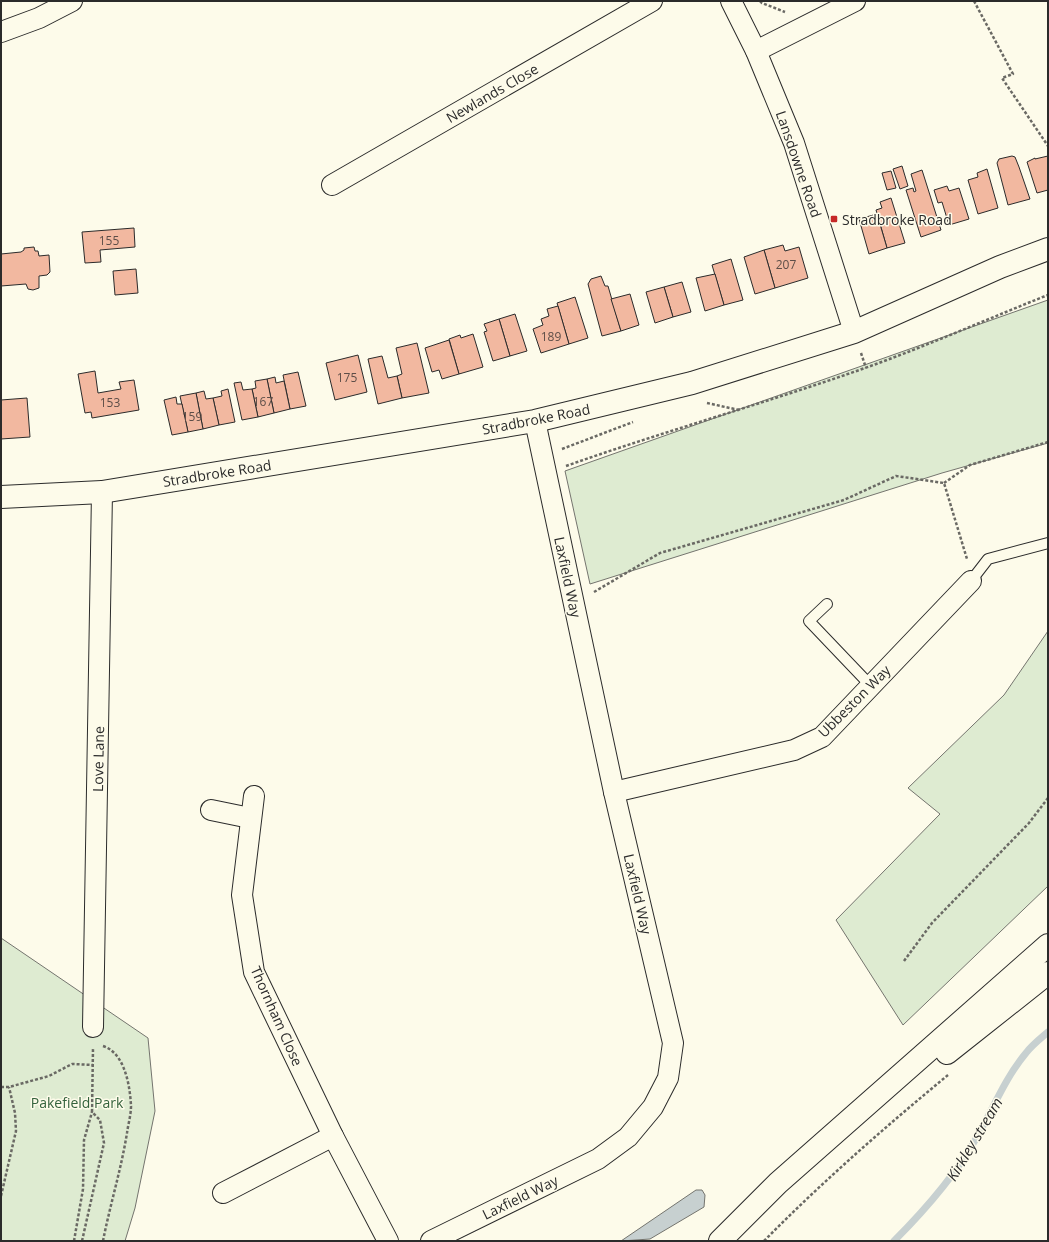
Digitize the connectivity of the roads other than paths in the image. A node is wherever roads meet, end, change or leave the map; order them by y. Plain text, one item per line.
1 (72, 1) edge
2 (652, 1) edge
3 (731, 1) edge
4 (855, 1) edge
5 (1, 32) edge
6 (756, 51) junction
7 (332, 185) dead end
8 (1048, 249) edge
9 (854, 332) junction
10 (535, 421) junction
11 (102, 492) junction
12 (1, 497) edge
13 (1048, 543) edge
14 (971, 581) joint
15 (828, 604) dead end
16 (871, 686) junction
17 (614, 792) junction
18 (254, 796) dead end
19 (211, 810) dead end
20 (250, 818) junction
21 (1048, 945) edge
22 (1048, 973) edge
23 (93, 1035) road end
24 (333, 1136) junction
25 (223, 1193) dead end
26 (388, 1241) edge
27 (431, 1241) edge
28 (720, 1241) edge
29 (735, 1241) edge

1 - 5 street
2 - 7 street, Newlands Close
3 - 6 street, Lansdowne Road
4 - 6 street
6 - 9 street, Lansdowne Road
8 - 9 main road, Stradbroke Road
9 - 10 main road, Stradbroke Road
10 - 11 main road, Stradbroke Road
10 - 17 street, Laxfield Way
11 - 12 main road, Stradbroke Road
11 - 23 street, Love Lane
13 - 14 lane
14 - 16 street, Ubbeston Way
15 - 16 lane
16 - 17 street, Ubbeston Way
17 - 27 street, Laxfield Way
18 - 20 street, Thornham Close
19 - 20 street
20 - 24 street, Thornham Close
21 - 28 main road
22 - 29 main road
24 - 25 street
24 - 26 street, Thornham Close

